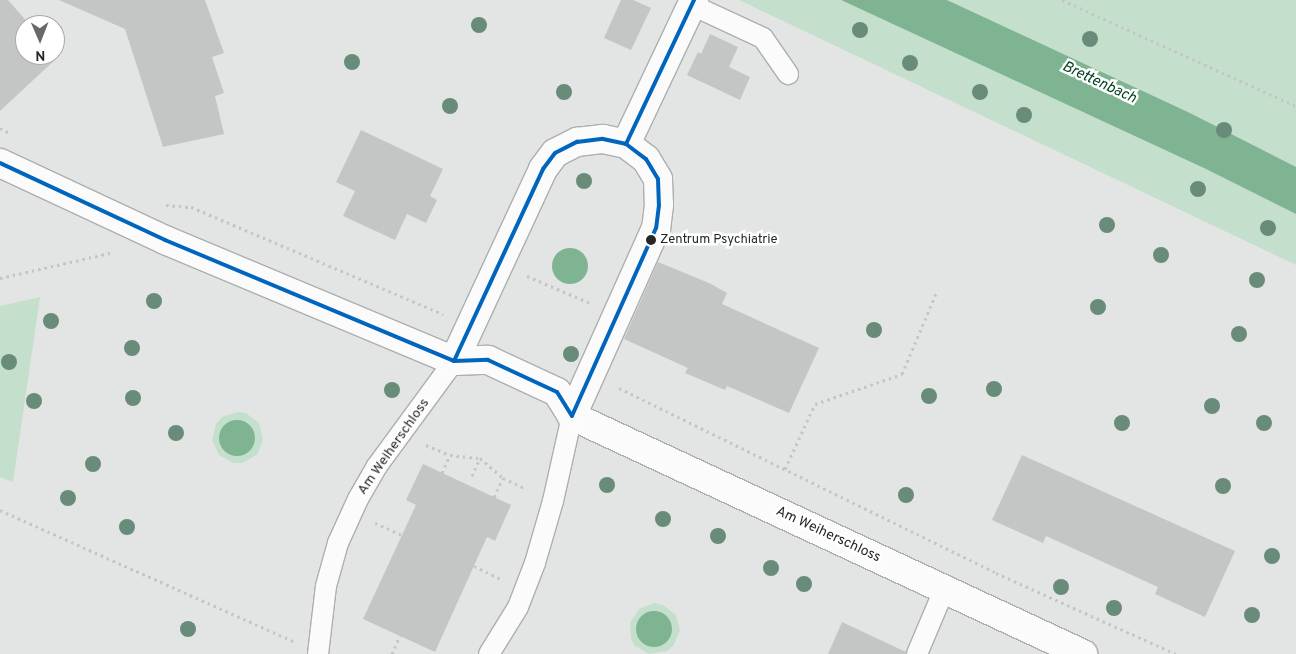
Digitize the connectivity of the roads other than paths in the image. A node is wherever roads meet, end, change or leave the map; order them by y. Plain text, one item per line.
1 (693, 2) edge
2 (788, 74) dead end
3 (626, 144) junction
4 (0, 163) edge
5 (454, 361) junction
6 (572, 416) junction
7 (944, 590) junction
8 (319, 654) edge
9 (489, 654) edge
10 (917, 654) edge
11 (1083, 654) edge

1 - 2 lane
1 - 3 street
3 - 5 street, Am Weiherschloss
3 - 6 street, Am Weiherschloss
4 - 5 street
5 - 6 street
5 - 8 lane, Am Weiherschloss
6 - 7 street, Am Weiherschloss
6 - 9 lane, Am Weiherschloss
7 - 10 lane
7 - 11 street, Am Weiherschloss

